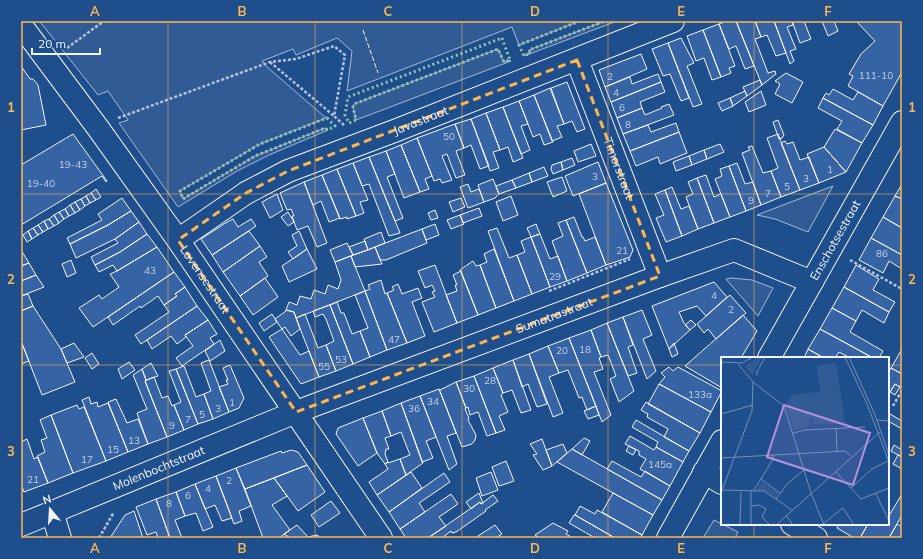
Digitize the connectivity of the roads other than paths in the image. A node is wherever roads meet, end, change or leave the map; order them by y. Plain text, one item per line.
1 (673, 21) edge
2 (21, 25) edge
3 (577, 60) junction
4 (902, 122) edge
5 (178, 240) junction
6 (660, 276) junction
7 (812, 282) junction
8 (770, 357) edge
9 (296, 412) junction
10 (721, 445) edge
11 (713, 478) edge
12 (52, 512) junction
13 (21, 525) edge
14 (794, 525) edge
15 (60, 538) edge
16 (381, 538) edge
17 (668, 538) edge
18 (816, 538) edge

1 - 3 street, Javastraat
2 - 5 street, Lovensestraat
3 - 5 street, Javastraat
3 - 6 street, Timorstraat
4 - 7 street, Enschotsestraat
5 - 9 street, Lovensestraat
6 - 7 street, Sumatrastraat
6 - 9 street, Sumatrastraat
7 - 8 street, Enschotsestraat
9 - 12 street, Molenbochtstraat
9 - 16 street, Lovensestraat
10 - 11 street
11 - 17 street
12 - 13 street, Molenbochtstraat
12 - 15 street
14 - 18 street

